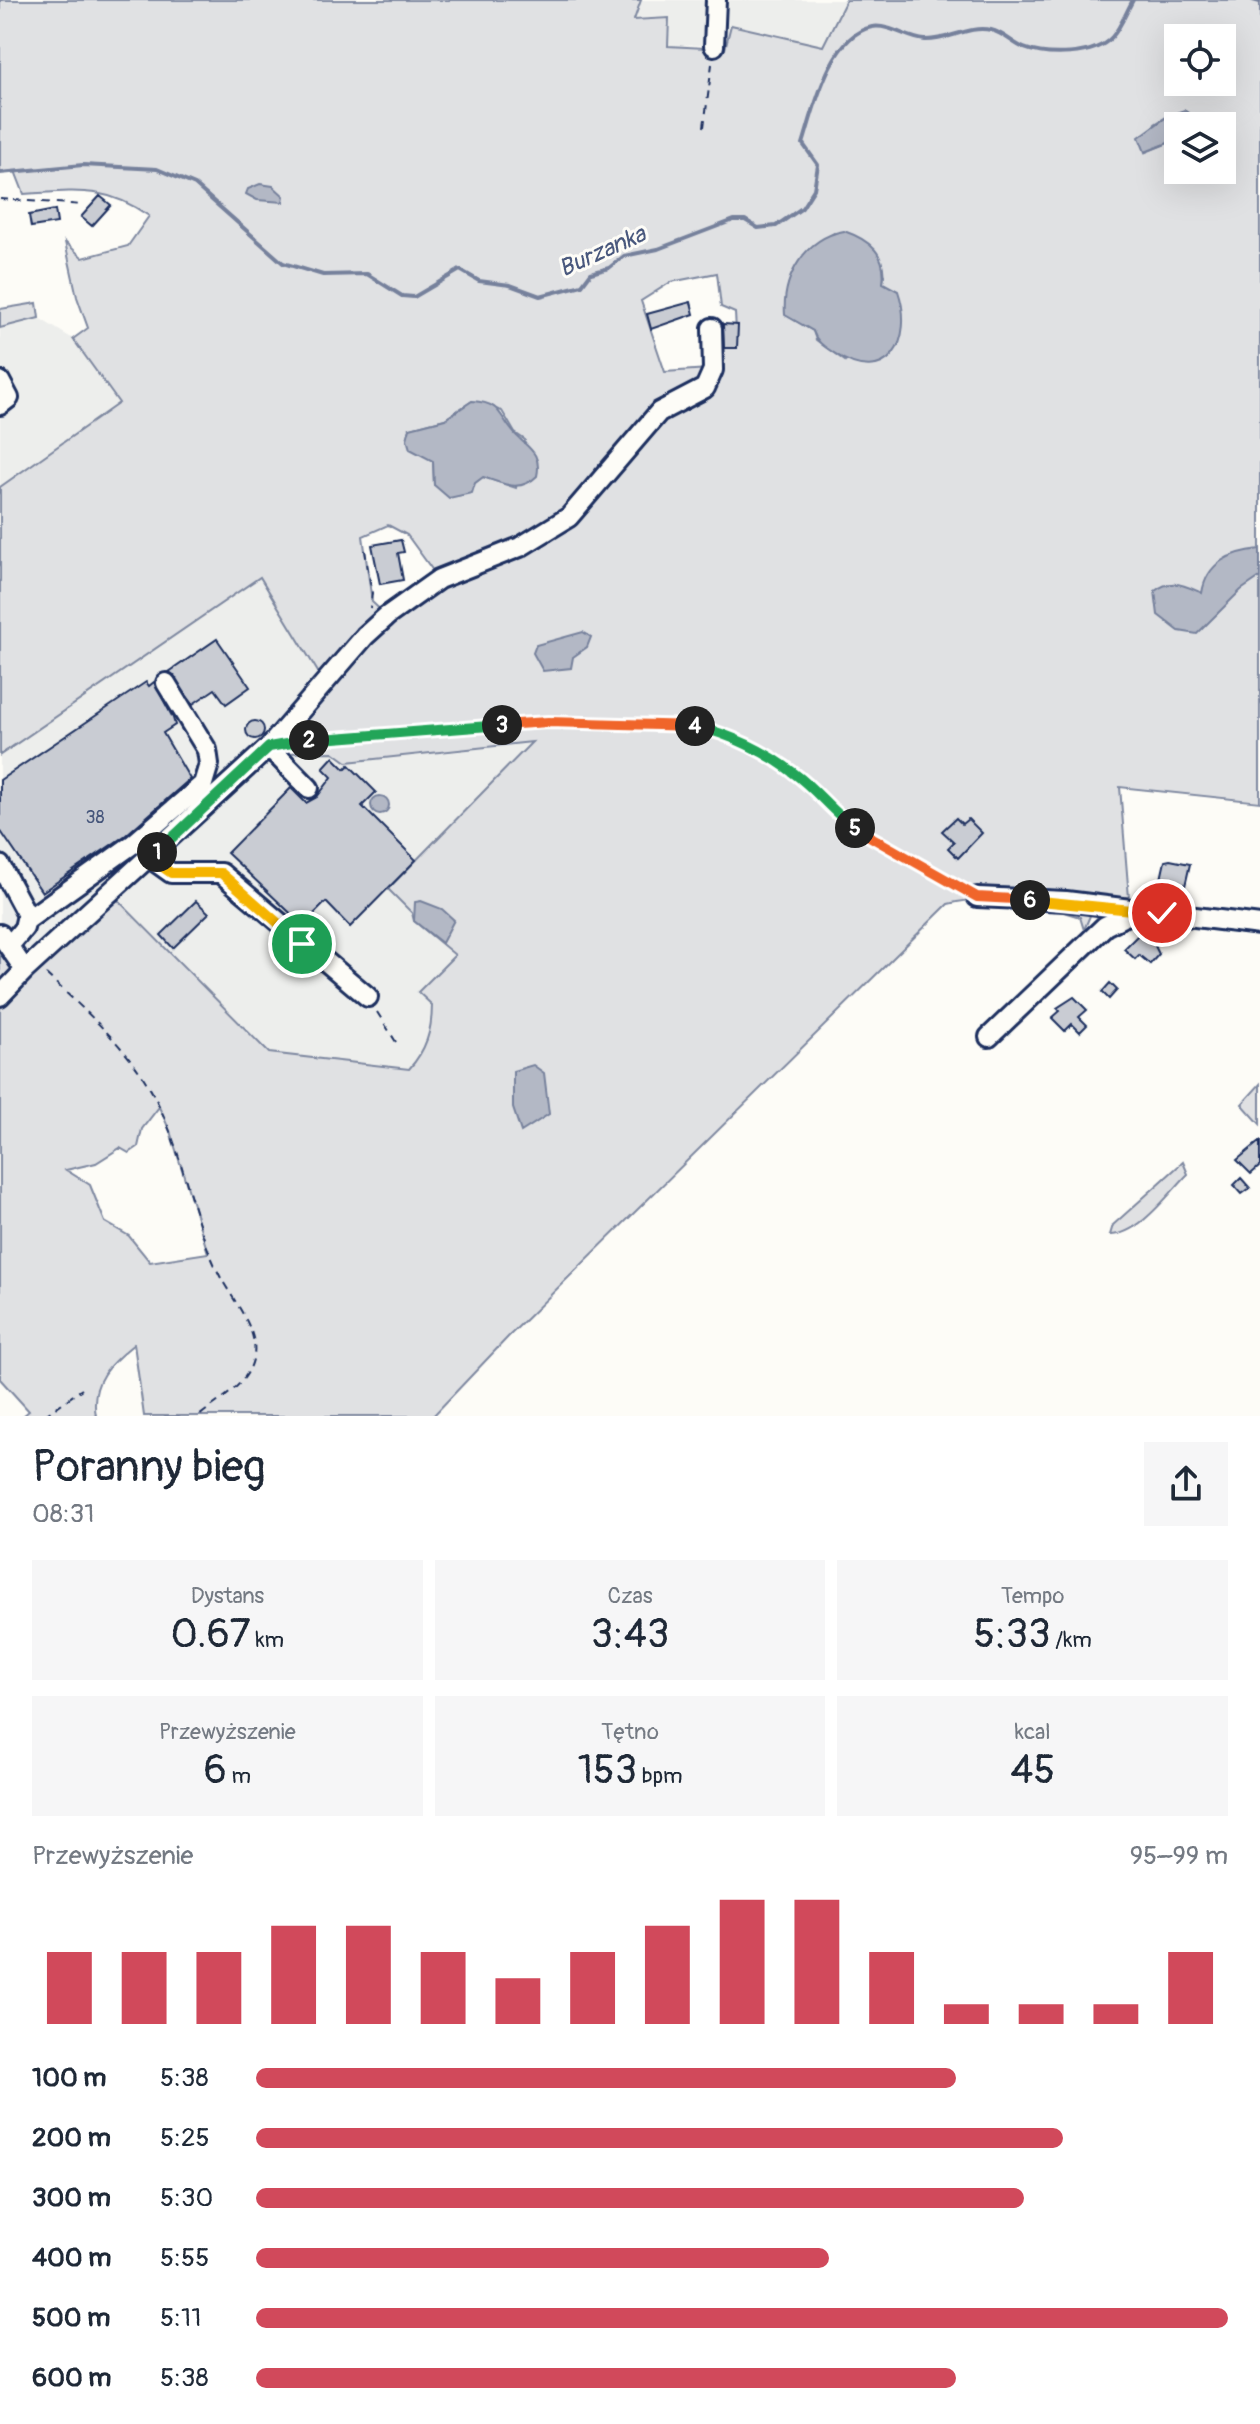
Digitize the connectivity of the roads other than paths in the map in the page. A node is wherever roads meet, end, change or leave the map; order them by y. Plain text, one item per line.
1 (716, 0) edge
2 (714, 46) road end
3 (712, 328) dead end
4 (0, 381) edge
5 (0, 405) edge
6 (166, 683) dead end
7 (269, 747) junction
8 (309, 788) dead end
9 (150, 858) junction
10 (0, 865) edge
11 (977, 897) road end
12 (1140, 911) junction
13 (27, 920) junction
14 (1260, 925) edge
15 (4, 940) edge
16 (29, 966) junction
17 (0, 996) edge
18 (368, 997) road end
19 (989, 1037) dead end

1 - 2 lane
3 - 7 lane
4 - 5 lane
6 - 13 lane
7 - 8 lane
7 - 9 lane
9 - 16 lane
9 - 18 lane
10 - 13 lane
11 - 12 lane
12 - 14 lane
12 - 19 lane
13 - 15 lane
15 - 16 lane
16 - 17 lane

